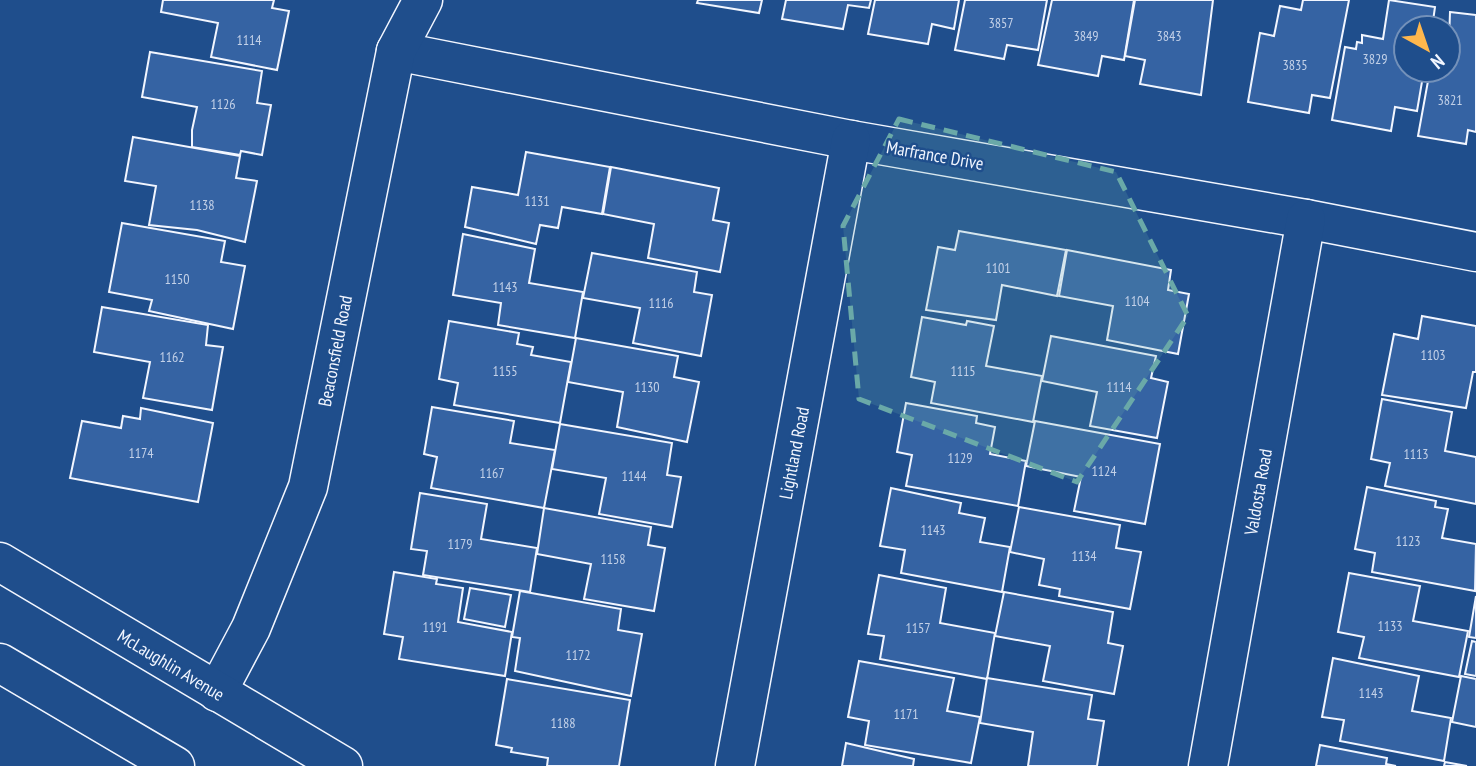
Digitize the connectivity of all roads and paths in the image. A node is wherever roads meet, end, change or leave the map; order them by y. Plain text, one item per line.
1 (423, 0) edge
2 (396, 51) junction
3 (851, 140) junction
4 (1306, 219) junction
5 (1476, 252) edge
6 (0, 562) edge
7 (0, 663) edge
8 (217, 692) junction
9 (175, 766) edge
10 (343, 766) edge
11 (735, 766) edge
12 (1208, 766) edge

1 - 2 street, Beaconsfield Road
2 - 3 street, Marfrance Drive
2 - 8 street, Beaconsfield Road
3 - 4 street, Marfrance Drive
3 - 11 street, Lightland Road
4 - 5 street, Marfrance Drive
4 - 12 street, Valdosta Road
6 - 8 street, McLaughlin Avenue
7 - 9 street
8 - 10 street, McLaughlin Avenue

